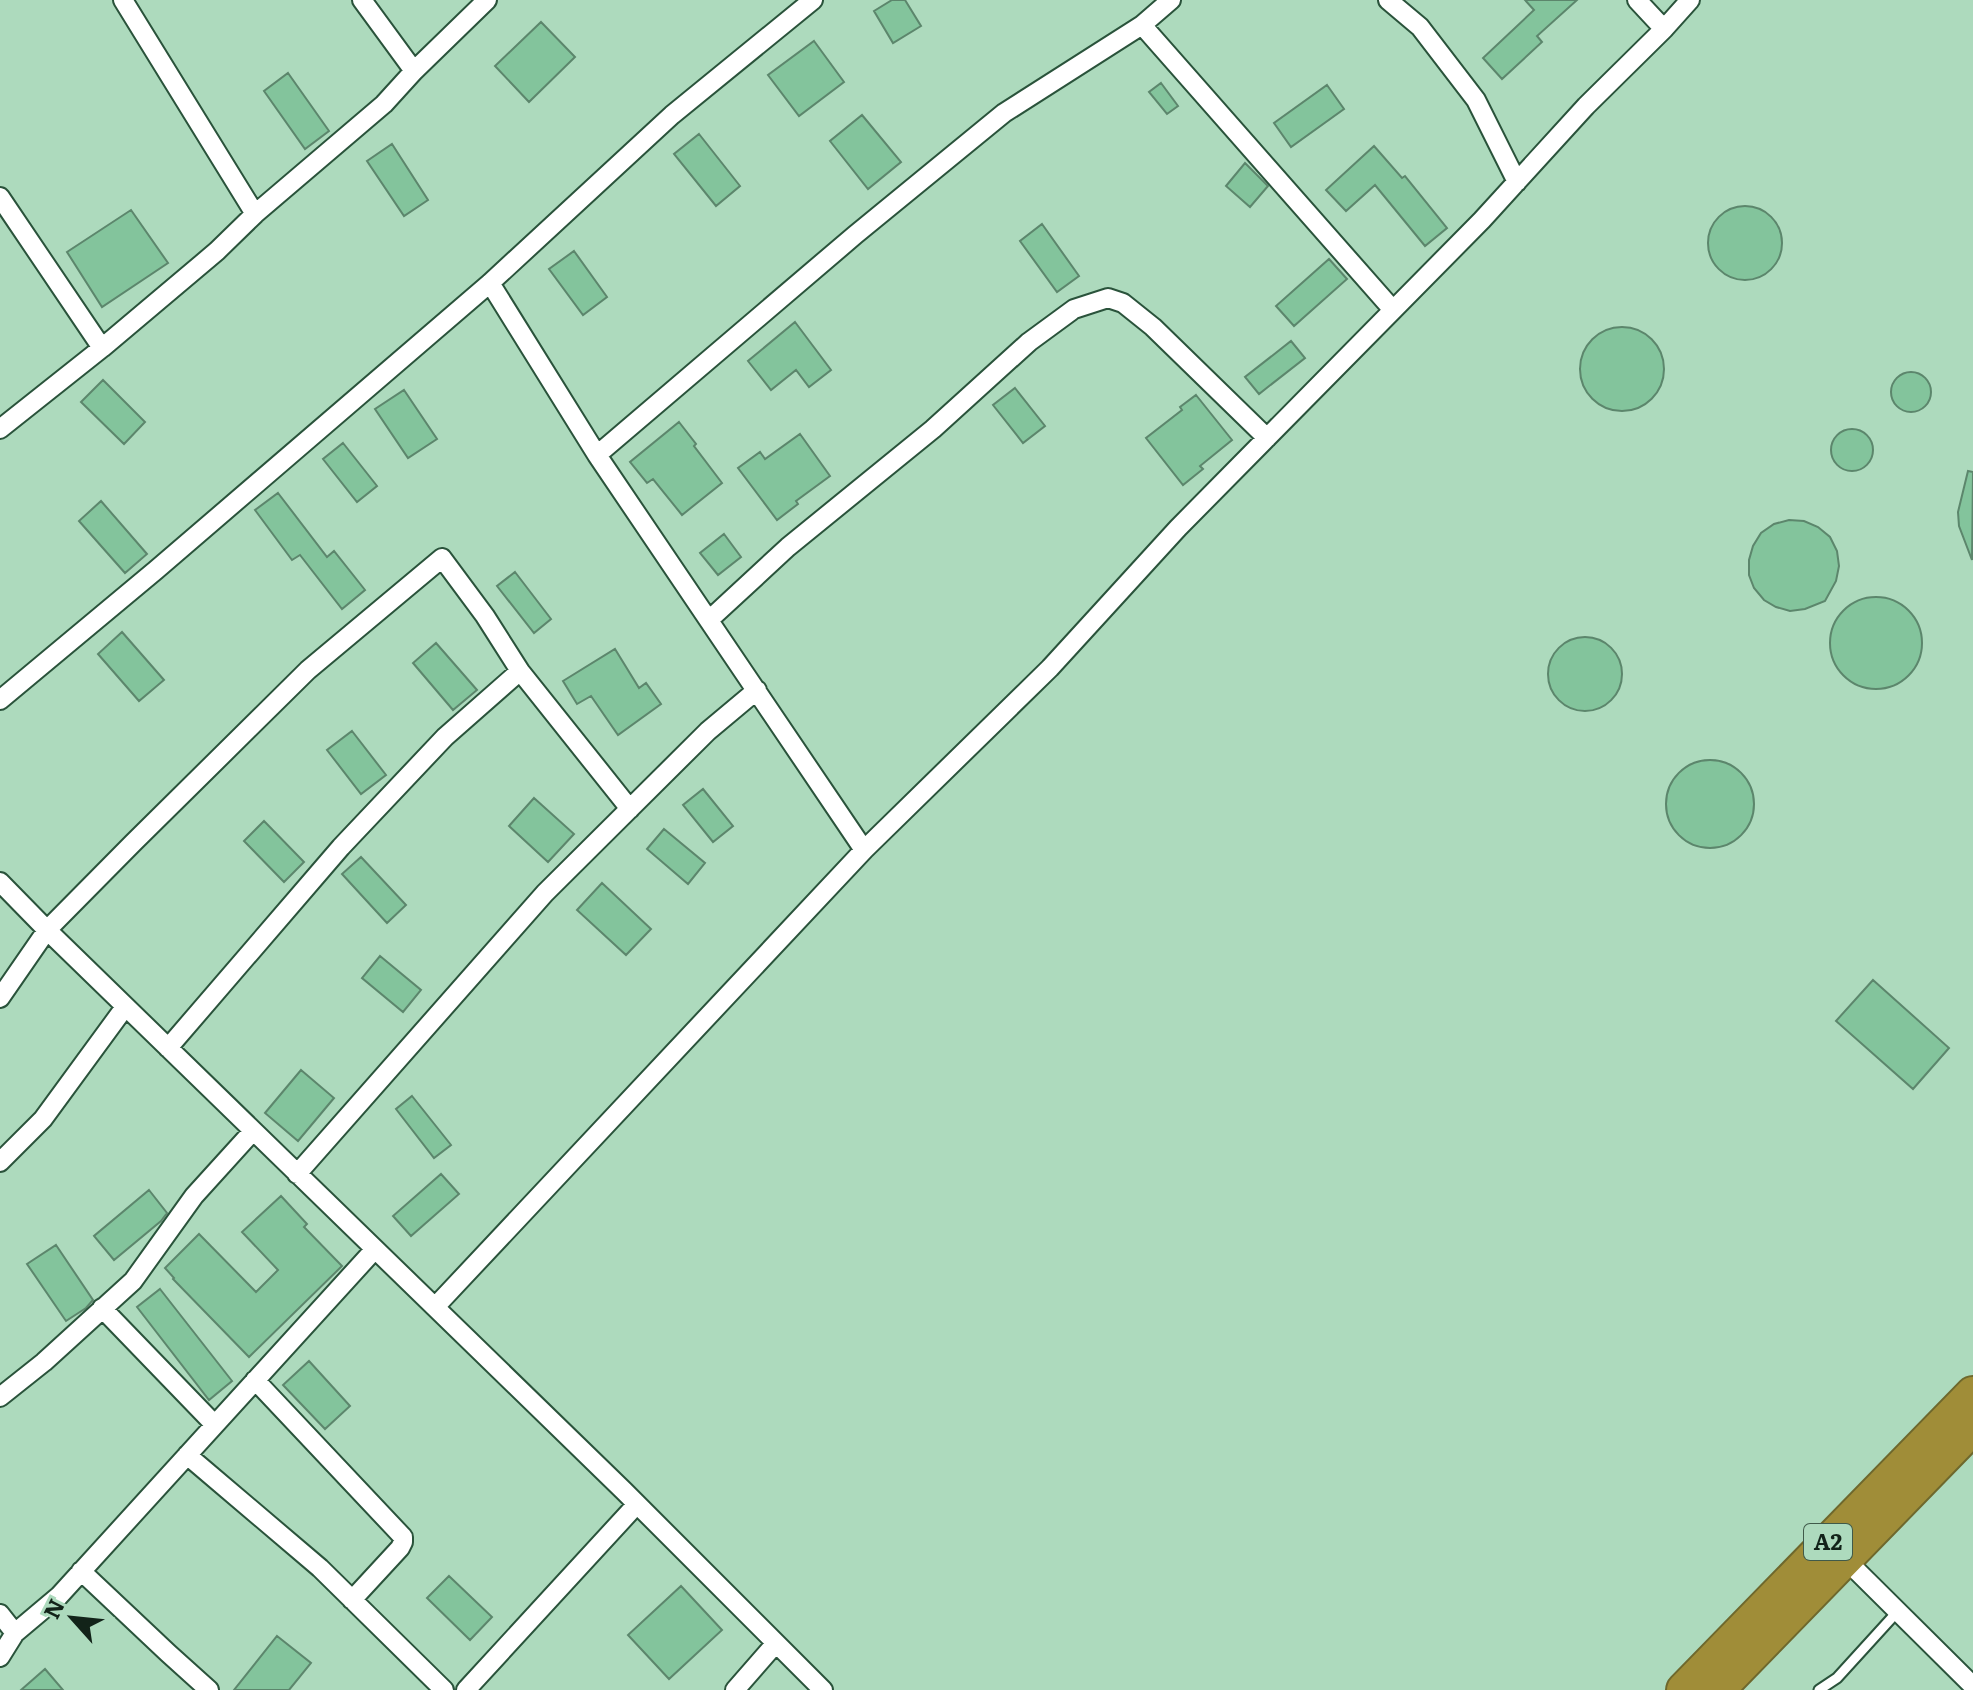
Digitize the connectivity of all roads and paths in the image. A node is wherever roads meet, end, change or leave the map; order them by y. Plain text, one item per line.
1 (123, 0) edge
2 (362, 0) edge
3 (487, 0) edge
4 (813, 0) edge
5 (1171, 0) edge
6 (1388, 0) edge
7 (1637, 0) edge
8 (1690, 0) edge
9 (1142, 25) junction
10 (1664, 29) junction
11 (414, 71) junction
12 (1517, 182) junction
13 (0, 197) edge
14 (255, 214) junction
15 (490, 283) junction
16 (1393, 310) junction
17 (102, 348) junction
18 (0, 429) edge
19 (1267, 438) junction
20 (597, 455) junction
21 (709, 620) junction
22 (520, 671) junction
23 (757, 690) junction
24 (0, 700) edge
25 (630, 809) junction
26 (864, 850) junction
27 (0, 882) edge
28 (47, 930) junction
29 (0, 998) edge
30 (125, 1007) junction
31 (168, 1048) junction
32 (253, 1131) junction
33 (0, 1162) edge
34 (297, 1174) junction
35 (375, 1249) junction
36 (435, 1307) junction
37 (102, 1308) junction
38 (255, 1380) junction
39 (1973, 1394) edge
40 (0, 1397) edge
41 (214, 1424) junction
42 (1973, 1427) edge
43 (187, 1455) junction
44 (637, 1504) junction
45 (1845, 1559) junction
46 (81, 1571) junction
47 (352, 1600) junction
48 (1898, 1611) junction
49 (0, 1614) edge
50 (15, 1633) junction
51 (776, 1643) junction
52 (0, 1657) edge
53 (1973, 1686) edge
54 (209, 1690) edge
55 (444, 1690) edge
56 (466, 1690) edge
57 (735, 1690) edge
58 (823, 1690) edge
59 (1684, 1690) edge
60 (1717, 1690) edge
61 (1819, 1690) edge

1 - 14 street
2 - 11 street
3 - 11 street
4 - 15 street
5 - 9 street
6 - 12 street
7 - 10 street
8 - 10 street
9 - 16 street
9 - 20 street
10 - 12 street
11 - 14 street
12 - 16 street
13 - 17 street
14 - 17 street
15 - 20 street
15 - 24 street
16 - 19 street
17 - 18 street
19 - 21 street
19 - 26 street
20 - 21 street
21 - 23 street
22 - 25 street
22 - 28 street
22 - 31 street
23 - 25 street
23 - 26 street
25 - 34 street
26 - 36 street
27 - 28 street
28 - 29 street
28 - 30 street
30 - 31 street
30 - 33 street
31 - 32 street
32 - 34 street
32 - 37 street
34 - 35 street
35 - 36 street
35 - 38 street
36 - 44 street
37 - 40 street
37 - 41 street
38 - 41 street
38 - 47 street
39 - 59 highway, A2
41 - 43 street
42 - 45 highway, A2
43 - 46 street
43 - 47 street
44 - 51 street
44 - 56 street
45 - 48 street
45 - 60 highway, A2
46 - 50 street
46 - 54 street
47 - 55 street
48 - 53 street
48 - 61 lane
49 - 50 street
50 - 52 street
51 - 57 street
51 - 58 street

